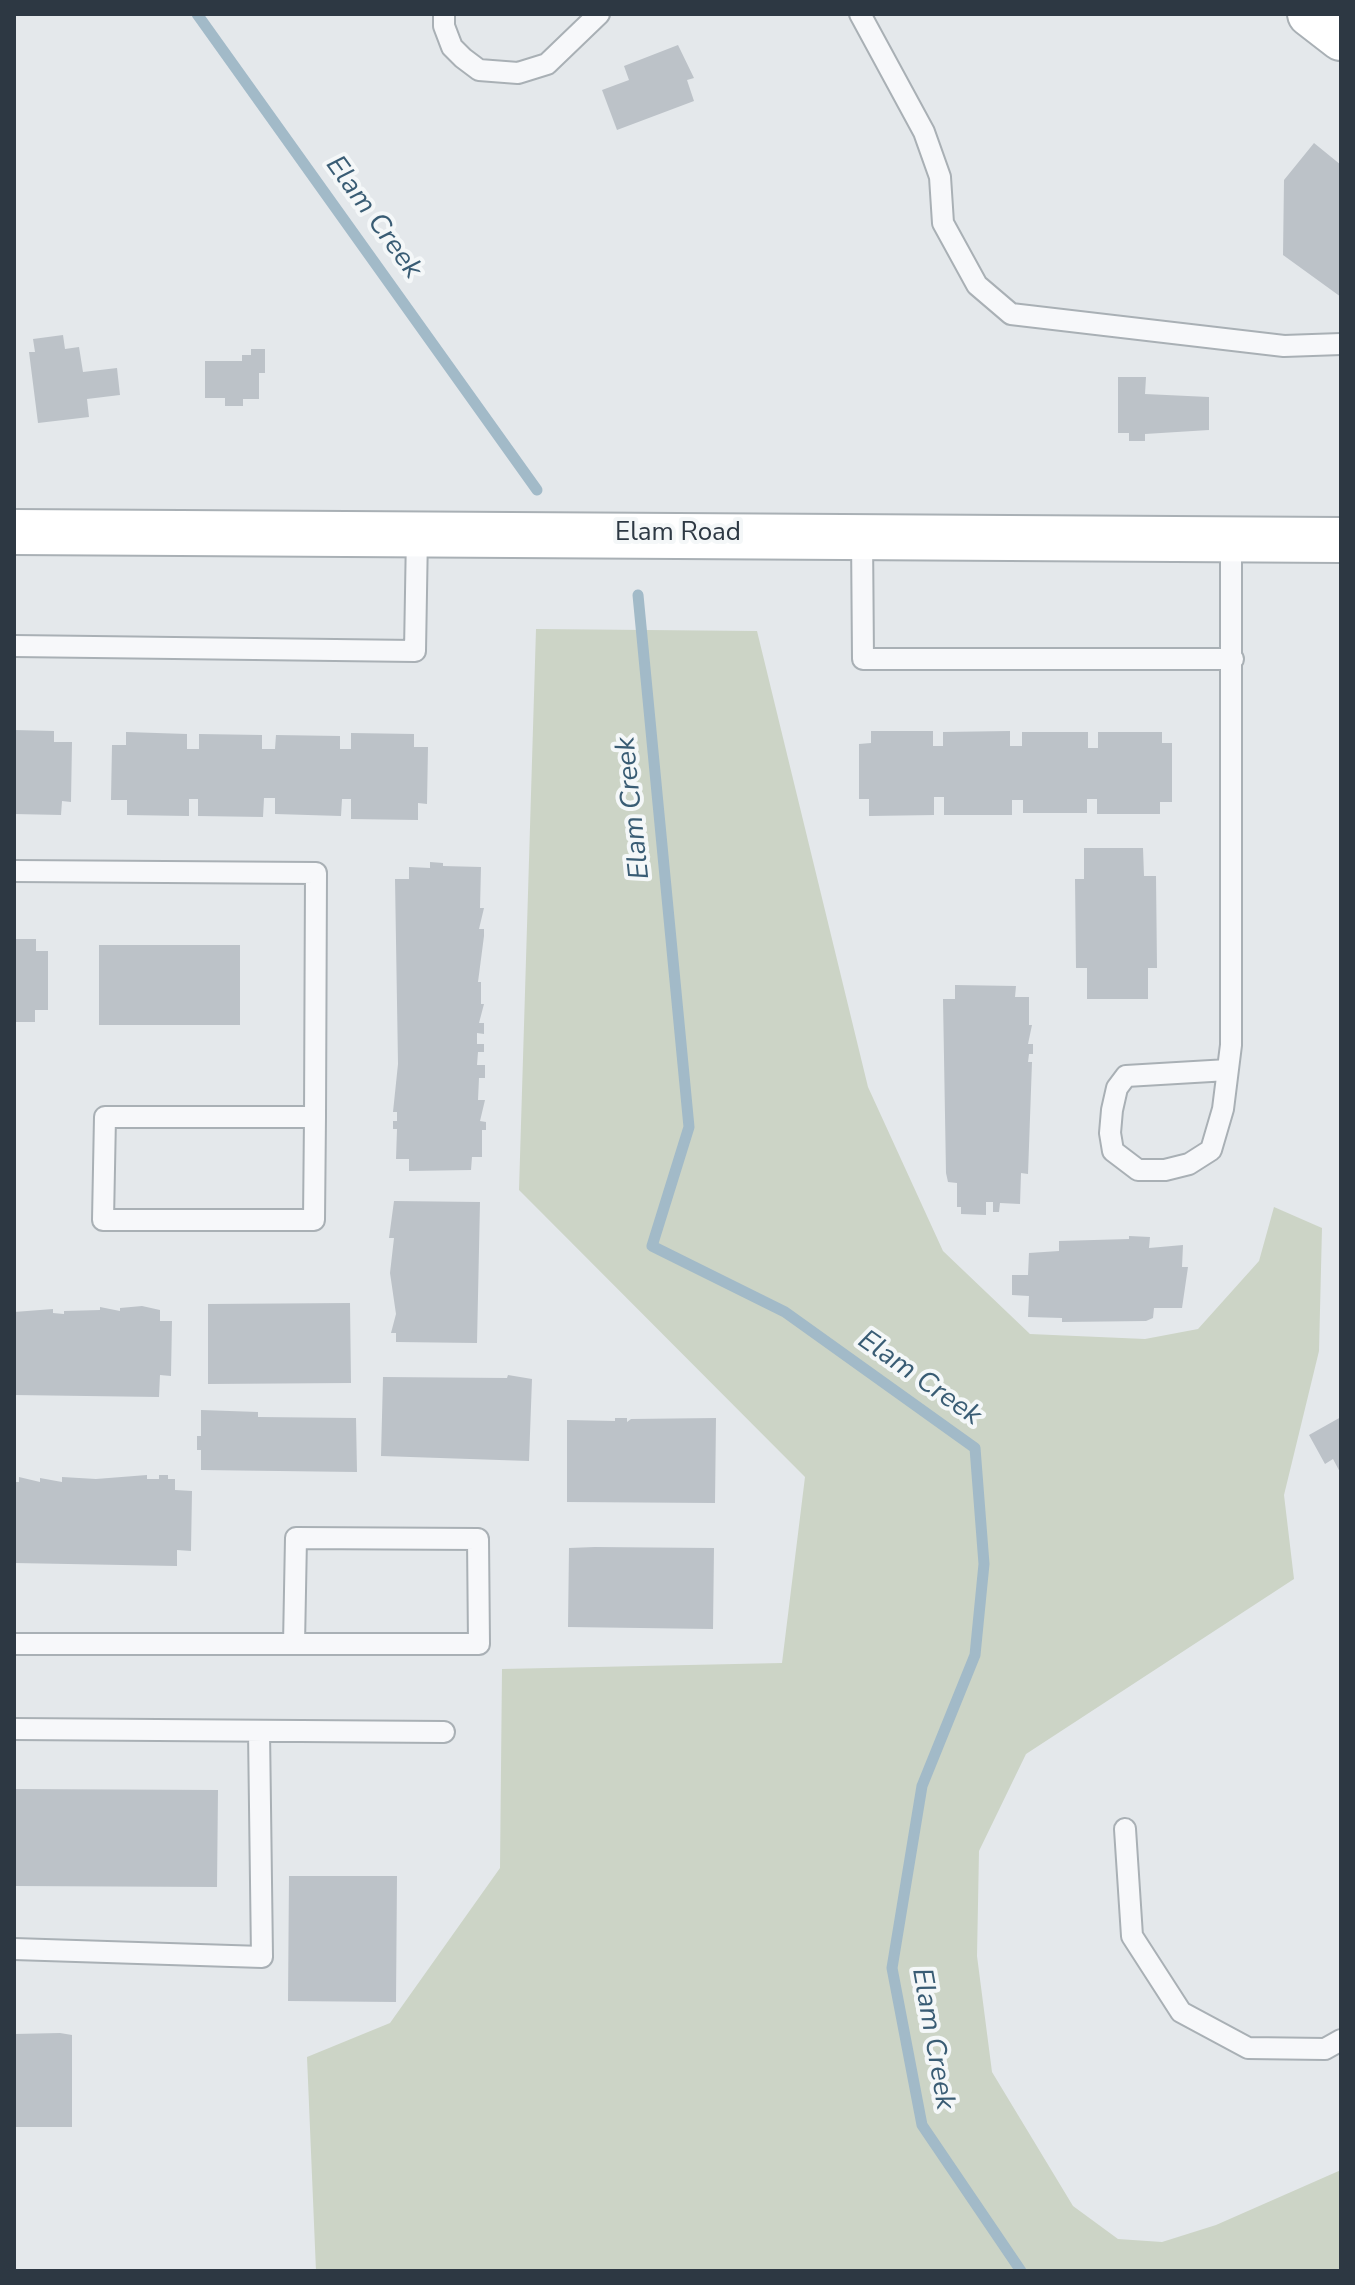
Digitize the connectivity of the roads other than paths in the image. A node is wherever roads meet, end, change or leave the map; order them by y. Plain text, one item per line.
1 (444, 14) edge
2 (599, 14) edge
3 (860, 14) edge
4 (1310, 14) edge
5 (1341, 38) edge
6 (1341, 344) edge
7 (14, 532) edge
8 (417, 534) junction
9 (862, 535) junction
10 (1231, 537) junction
11 (1341, 540) edge
12 (14, 646) edge
13 (1233, 659) junction
14 (14, 871) edge
15 (1228, 1070) junction
16 (315, 1117) junction
17 (14, 1644) edge
18 (294, 1644) junction
19 (14, 1729) edge
20 (259, 1731) junction
21 (444, 1732) dead end
22 (1125, 1829) dead end
23 (14, 1949) edge
24 (1341, 2040) edge

1 - 2 lane
3 - 6 lane
4 - 5 main road
7 - 8 main road, Elam Road
8 - 9 main road, Elam Road
8 - 12 lane
9 - 10 main road, Elam Road
9 - 13 lane
10 - 11 main road, Elam Road
10 - 13 lane
13 - 15 lane
14 - 16 lane
15 - 15 lane
16 - 16 lane
17 - 18 lane
18 - 18 lane
19 - 20 lane
20 - 21 lane
20 - 23 lane
22 - 24 lane

